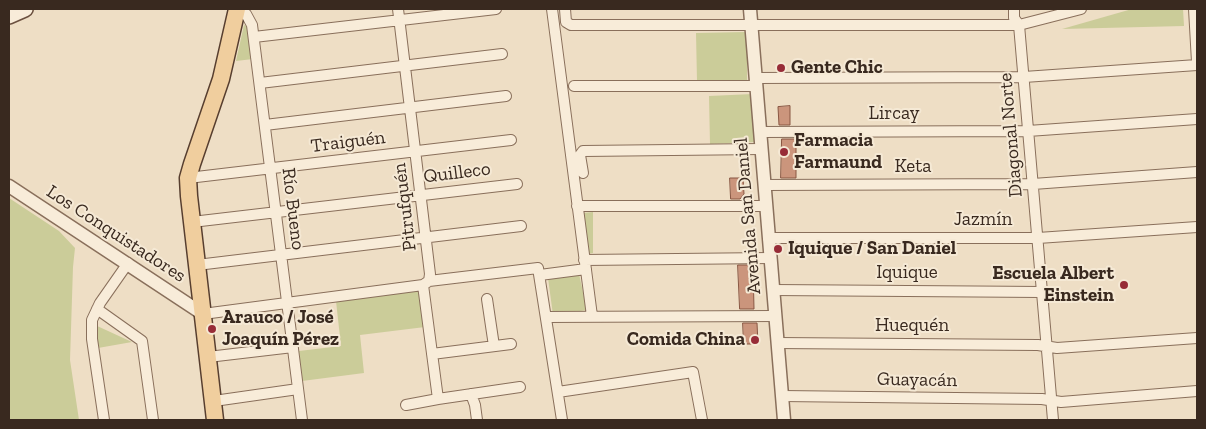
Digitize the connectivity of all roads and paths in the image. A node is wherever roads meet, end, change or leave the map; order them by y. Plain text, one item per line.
1 (24, 9) edge
2 (237, 9) edge
3 (398, 9) edge
4 (496, 9) edge
5 (552, 9) edge
6 (565, 9) edge
7 (750, 9) edge
8 (1014, 9) edge
9 (1081, 9) edge
10 (1194, 9) edge
11 (9, 16) edge
12 (400, 20) junction
13 (1196, 20) edge
14 (751, 25) junction
15 (1019, 26) junction
16 (254, 37) junction
17 (502, 54) dead end
18 (1197, 64) edge
19 (405, 65) junction
20 (1024, 77) junction
21 (756, 82) junction
22 (260, 83) junction
23 (574, 86) dead end
24 (506, 96) dead end
25 (410, 108) junction
26 (1197, 119) edge
27 (265, 125) junction
28 (1028, 131) junction
29 (760, 132) junction
30 (511, 140) dead end
31 (761, 149) junction
32 (416, 151) junction
33 (270, 168) junction
34 (1197, 172) edge
35 (582, 173) dead end
36 (188, 178) junction
37 (517, 184) dead end
38 (1033, 184) junction
39 (764, 185) junction
40 (9, 186) edge
41 (421, 195) junction
42 (577, 206) junction
43 (766, 206) junction
44 (276, 212) junction
45 (192, 222) junction
46 (521, 226) dead end
47 (1197, 227) edge
48 (426, 238) junction
49 (768, 238) junction
50 (1038, 238) junction
51 (281, 255) junction
52 (770, 258) junction
53 (128, 263) junction
54 (197, 265) junction
55 (585, 265) junction
56 (539, 272) junction
57 (426, 283) junction
58 (772, 290) junction
59 (1042, 292) junction
60 (487, 299) dead end
61 (287, 303) junction
62 (97, 309) junction
63 (203, 314) junction
64 (592, 316) junction
65 (775, 316) junction
66 (546, 317) junction
67 (1197, 338) edge
68 (777, 343) junction
69 (511, 344) dead end
70 (494, 346) junction
71 (1047, 346) junction
72 (293, 347) junction
73 (432, 354) junction
74 (208, 357) junction
75 (520, 386) dead end
76 (298, 389) junction
77 (1197, 391) edge
78 (558, 392) junction
79 (471, 394) junction
80 (782, 396) junction
81 (438, 399) junction
82 (1052, 400) junction
83 (214, 401) junction
84 (406, 405) dead end
85 (104, 420) edge
86 (153, 420) edge
87 (215, 420) edge
88 (302, 420) edge
89 (477, 420) edge
90 (562, 420) edge
91 (698, 420) edge
92 (702, 420) edge
93 (784, 420) edge
94 (1053, 420) edge

1 - 11 main road
2 - 16 street, Río Bueno
2 - 36 main road
3 - 12 street, Pitrufquén
4 - 12 street
5 - 42 street
6 - 14 street
7 - 14 street, Avenida San Daniel
8 - 15 street, Diagonal Norte
9 - 15 street
10 - 13 street
12 - 16 street
12 - 19 street, Pitrufquén
13 - 18 street
14 - 15 street
14 - 21 street, Avenida San Daniel
15 - 20 street, Diagonal Norte
16 - 22 street, Río Bueno
17 - 19 street
18 - 20 street
19 - 22 street
19 - 25 street, Pitrufquén
20 - 21 street
20 - 28 street, Diagonal Norte
21 - 23 street
21 - 29 street, Avenida San Daniel
22 - 27 street, Río Bueno
24 - 25 street
25 - 27 street
25 - 32 street, Pitrufquén
26 - 28 street, Lircay
27 - 33 street, Río Bueno
28 - 29 street, Lircay
28 - 38 street, Diagonal Norte
29 - 31 street, Avenida San Daniel
30 - 32 street, Traiguén
31 - 35 street
31 - 39 street, Avenida San Daniel
32 - 33 street, Traiguén
32 - 41 street, Pitrufquén
33 - 36 street, Traiguén
33 - 44 street, Río Bueno
34 - 38 street, Keta
36 - 45 main road
37 - 41 street, Quilleco
38 - 39 street, Keta
38 - 50 street, Diagonal Norte
39 - 43 street, Avenida San Daniel
40 - 53 street, Los Conquistadores
41 - 44 street, Quilleco
41 - 48 street, Pitrufquén
42 - 43 street
42 - 55 street
43 - 49 street, Avenida San Daniel
44 - 45 street, Quilleco
44 - 51 street, Río Bueno
45 - 54 main road
46 - 48 street
47 - 50 street, Jazmín
48 - 51 street
48 - 57 street, Pitrufquén
49 - 50 street, Jazmín
49 - 52 street, Avenida San Daniel
50 - 59 street, Diagonal Norte
51 - 54 street
51 - 61 street, Río Bueno
52 - 55 street
52 - 58 street, Avenida San Daniel
53 - 62 street
53 - 63 street, Los Conquistadores
54 - 63 main road
55 - 56 street
55 - 64 street
56 - 57 street
56 - 66 street
57 - 61 street
57 - 73 street, Pitrufquén
58 - 59 street, Iquique
58 - 65 street, Avenida San Daniel
59 - 71 street, Diagonal Norte
60 - 70 street
61 - 63 street
61 - 72 street, Río Bueno
62 - 85 street
62 - 86 street
63 - 74 main road
64 - 65 street
64 - 66 street
65 - 68 street, Avenida San Daniel
66 - 78 street
67 - 71 street, Huequén
68 - 71 street, Huequén
68 - 80 street, Avenida San Daniel
69 - 70 street
70 - 73 street
71 - 82 street, Diagonal Norte
72 - 74 street
72 - 76 street, Río Bueno
73 - 81 street, Pitrufquén
74 - 83 main road
75 - 79 street
76 - 83 street
76 - 88 street, Río Bueno
77 - 82 street, Guayacán
78 - 90 street
78 - 92 street
79 - 81 street
79 - 89 street
80 - 82 street, Guayacán
80 - 93 street, Avenida San Daniel
81 - 84 street
82 - 94 street, Diagonal Norte
83 - 87 main road
91 - 92 street

